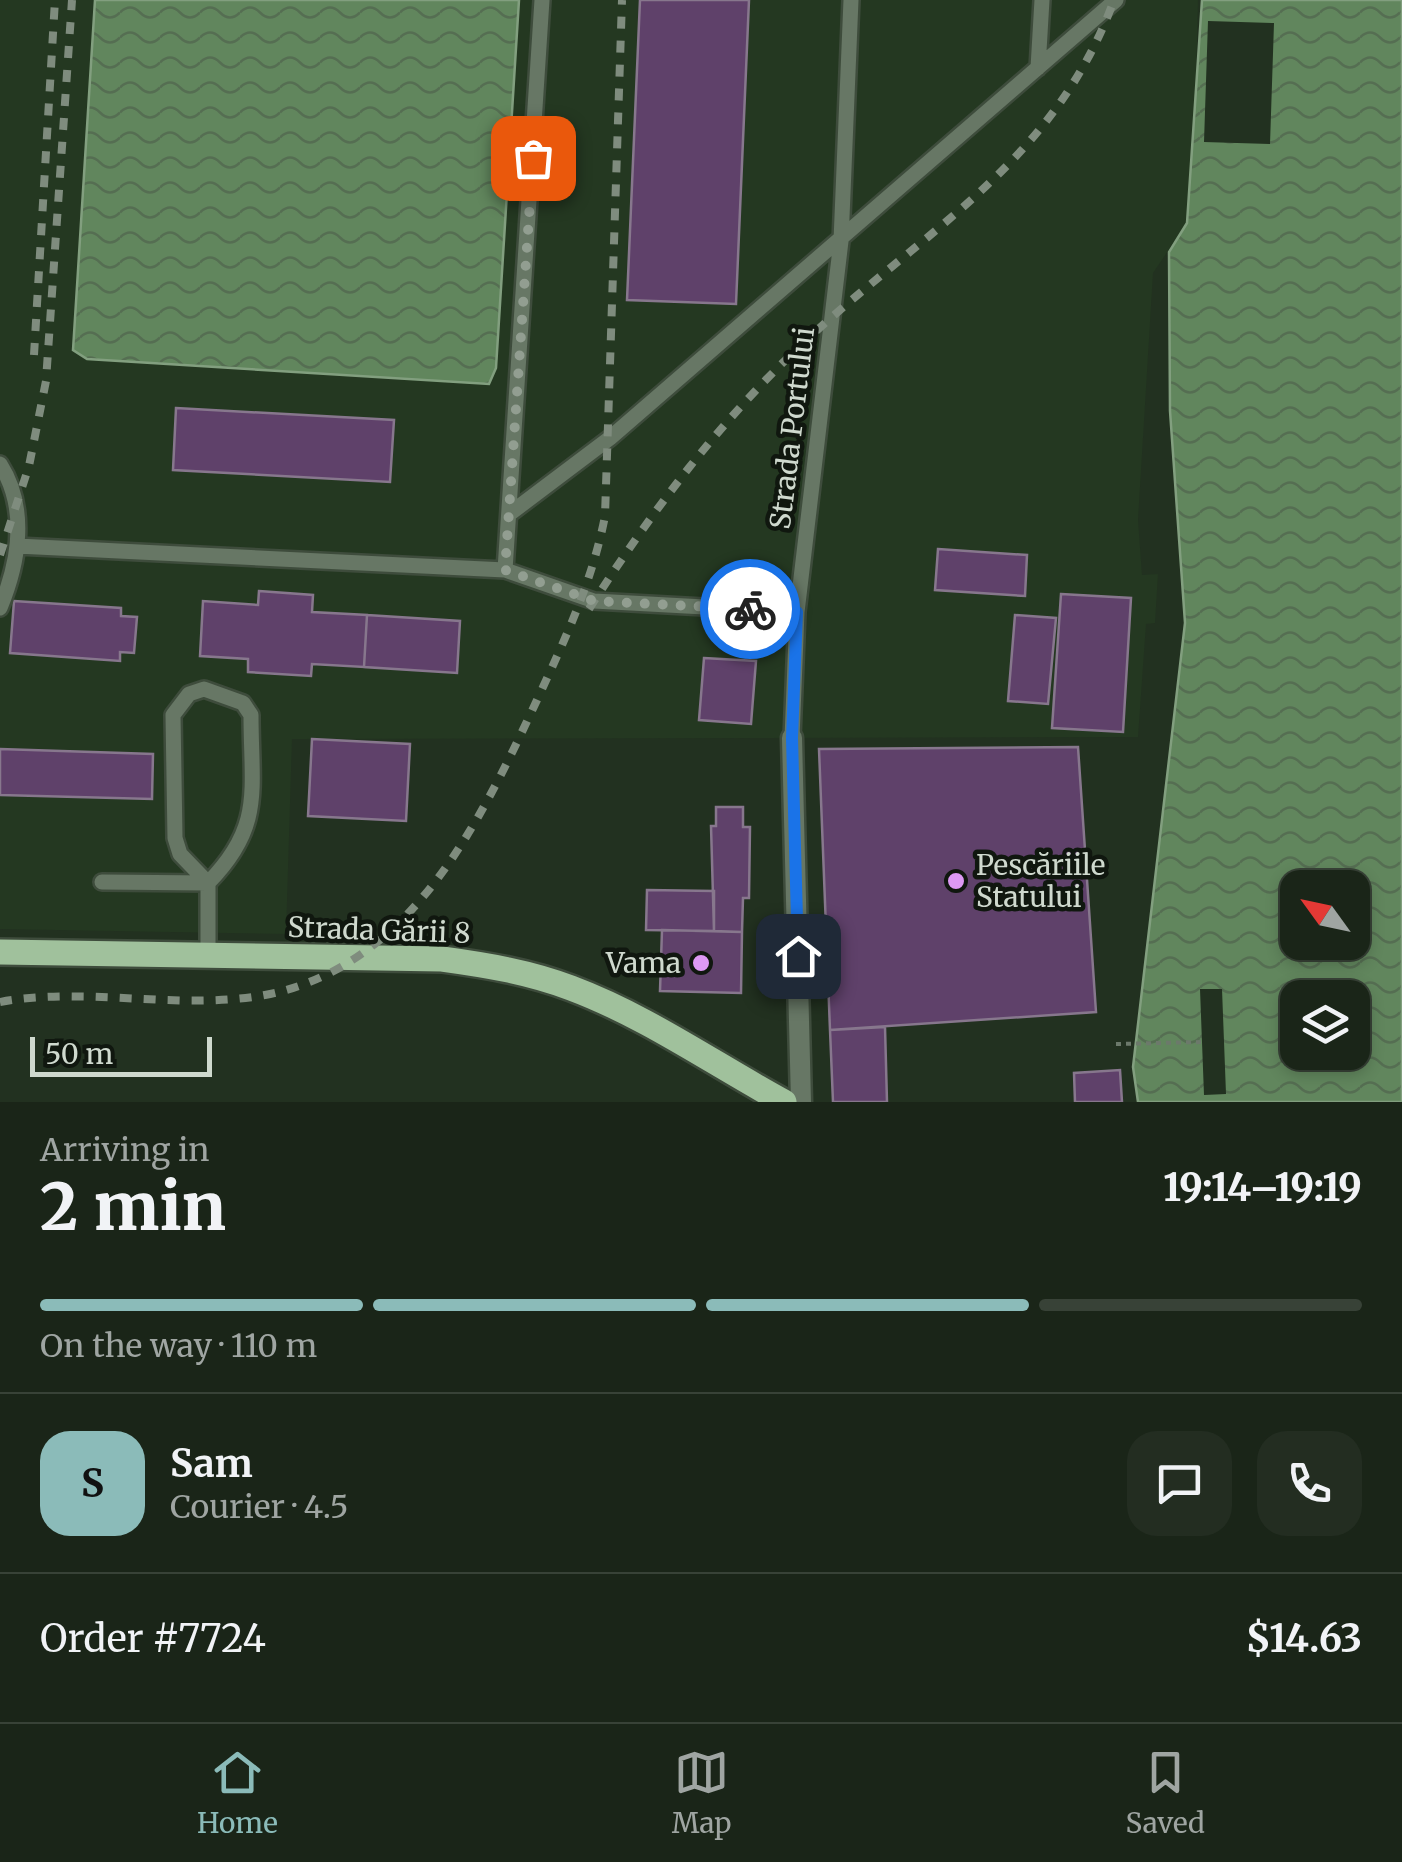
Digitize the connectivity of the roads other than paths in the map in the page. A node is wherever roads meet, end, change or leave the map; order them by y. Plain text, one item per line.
1 (542, 0) edge
2 (851, 0) edge
3 (1042, 0) edge
4 (1116, 0) edge
5 (1038, 68) junction
6 (842, 241) junction
7 (0, 464) edge
8 (512, 512) junction
9 (17, 546) junction
10 (505, 570) junction
11 (0, 608) edge
12 (797, 612) junction
13 (792, 738) joint
14 (102, 882) dead end
15 (208, 883) junction
16 (0, 952) edge
17 (208, 954) junction
18 (784, 1102) edge
19 (802, 1102) edge

1 - 8 lane
2 - 6 lane, Strada Portului
3 - 5 lane
4 - 5 lane
5 - 6 lane
6 - 8 lane
6 - 12 lane, Strada Portului
7 - 9 lane
8 - 10 lane
9 - 10 lane
9 - 11 lane
10 - 12 lane
12 - 13 lane, Strada Portului
13 - 19 street, Strada Portului
14 - 15 lane
15 - 15 lane
15 - 17 lane
16 - 17 main road, Strada Gării 8
17 - 18 main road, Strada Gării 8

